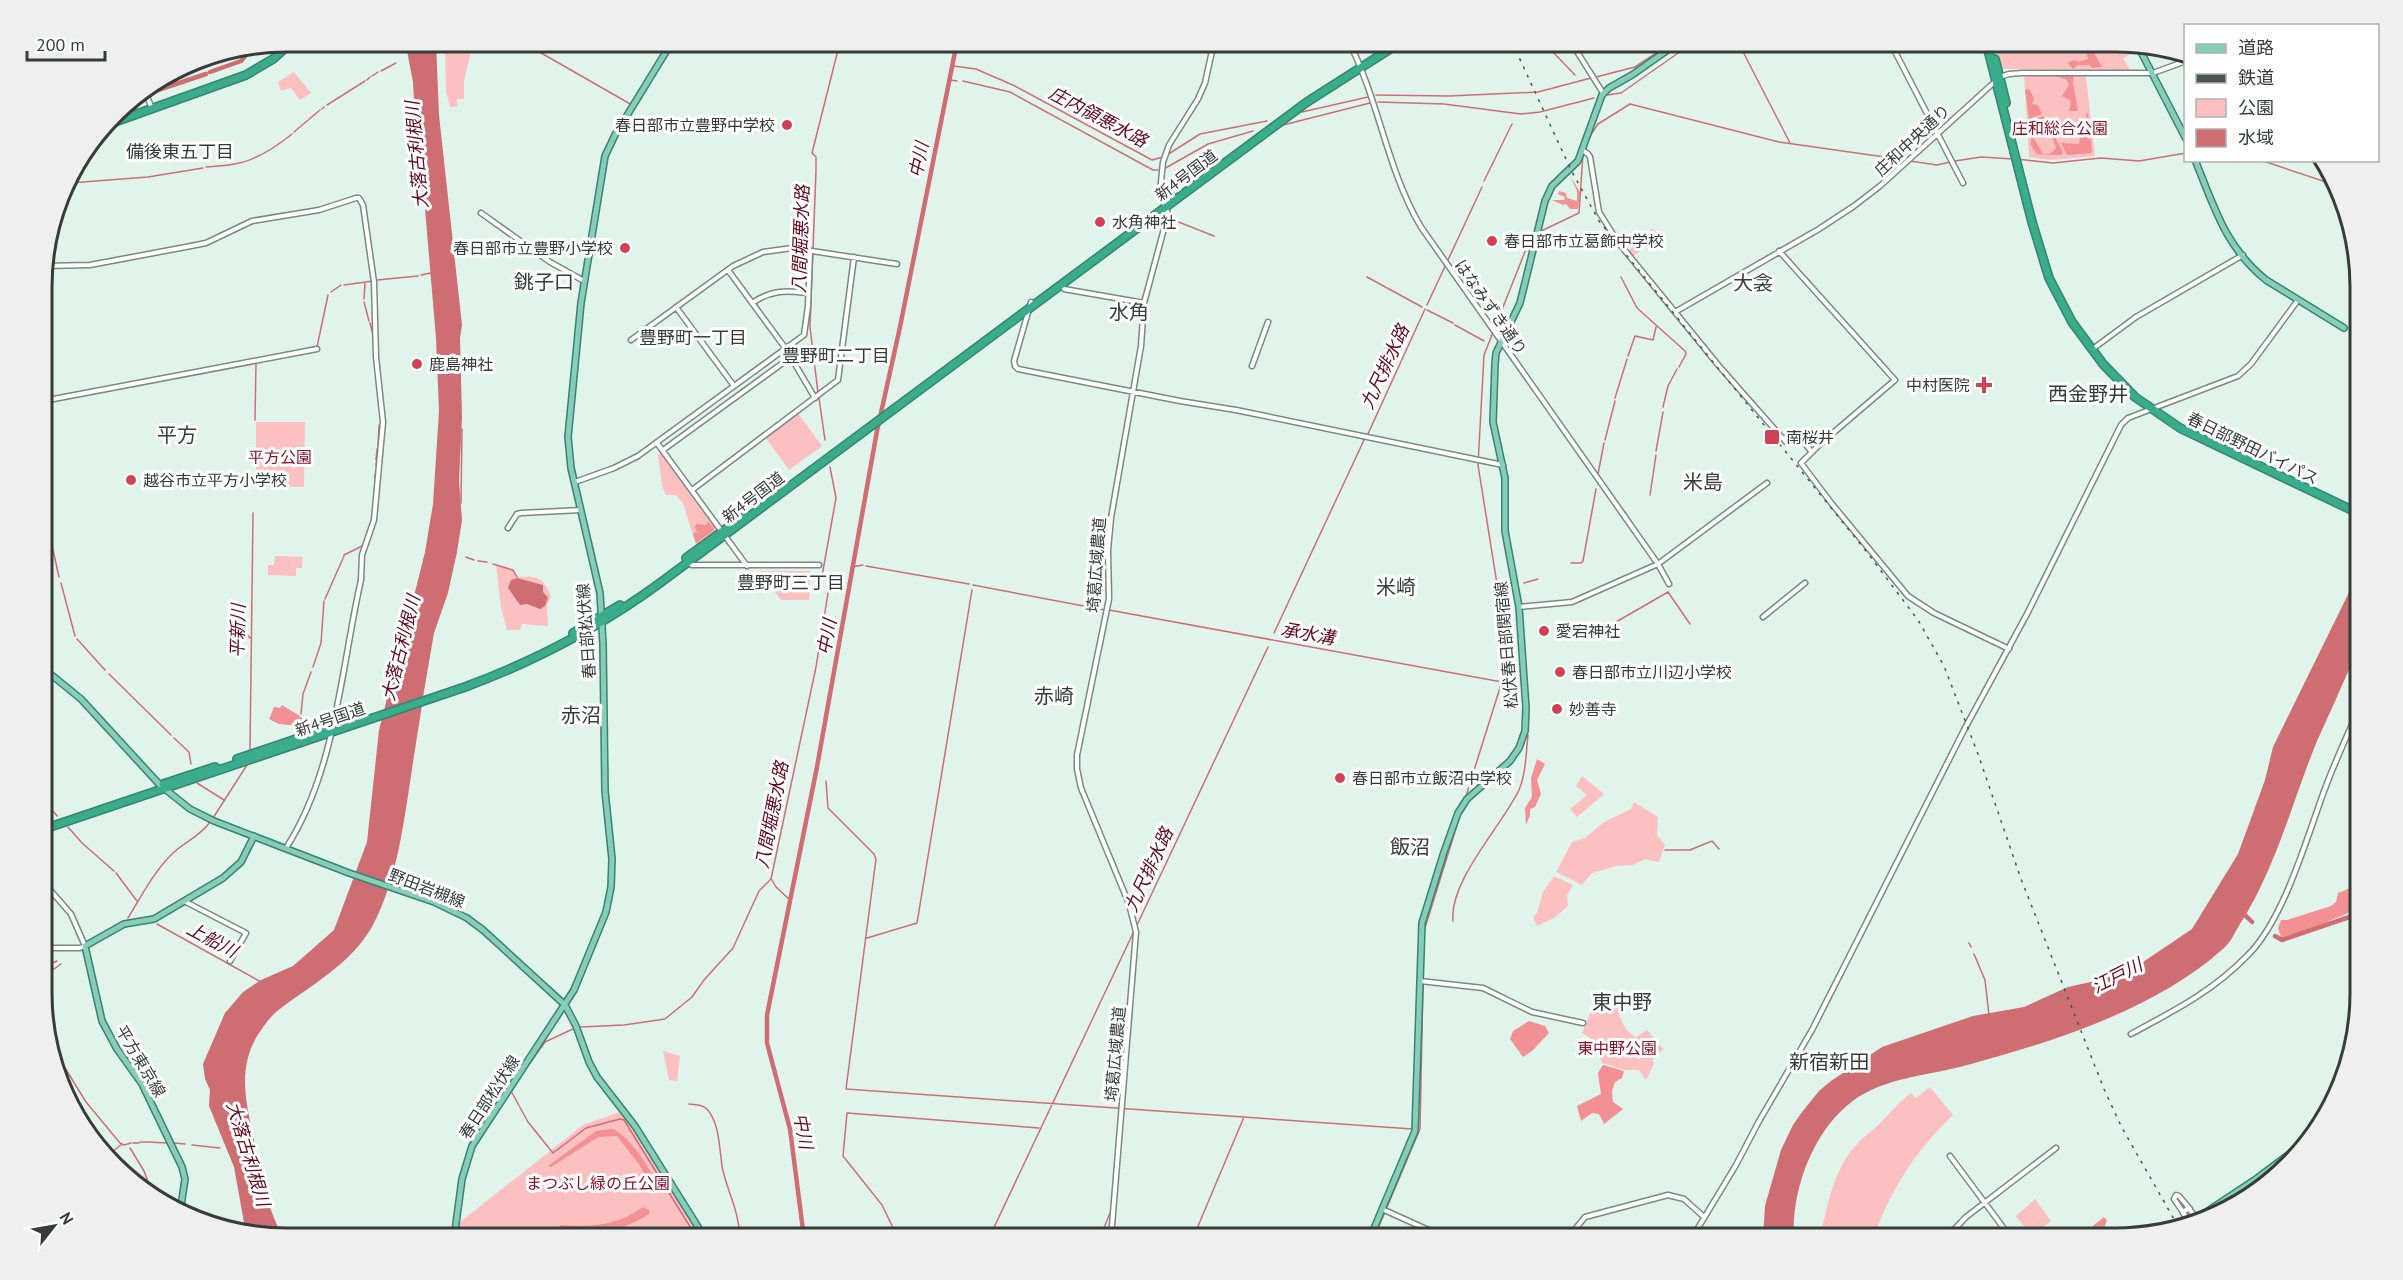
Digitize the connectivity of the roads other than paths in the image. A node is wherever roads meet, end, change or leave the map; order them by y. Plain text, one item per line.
1 (666, 52) edge
2 (1212, 52) edge
3 (1354, 52) edge
4 (1377, 52) edge
5 (1382, 52) edge
6 (1577, 52) edge
7 (1664, 52) edge
8 (1895, 52) edge
9 (1988, 52) edge
10 (1989, 52) edge
11 (275, 53) edge
12 (2143, 55) edge
13 (2184, 63) edge
14 (1359, 64) junction
15 (2153, 73) junction
16 (1997, 79) junction
17 (1603, 93) junction
18 (148, 98) edge
19 (152, 109) junction
20 (123, 119) edge
21 (1937, 133) junction
22 (2184, 135) edge
23 (1581, 150) junction
24 (2018, 160) junction
25 (2196, 162) edge
26 (1964, 183) dead end
27 (1165, 205) junction
28 (481, 213) dead end
29 (812, 251) junction
30 (1779, 251) junction
31 (2243, 255) junction
32 (854, 257) junction
33 (897, 264) dead end
34 (54, 266) edge
35 (728, 270) junction
36 (584, 281) junction
37 (1062, 285) junction
38 (809, 293) junction
39 (2298, 300) junction
40 (1031, 302) junction
41 (752, 303) junction
42 (1144, 303) junction
43 (676, 307) junction
44 (1028, 309) junction
45 (1675, 312) junction
46 (1268, 322) dead end
47 (2344, 328) dead end
48 (631, 340) dead end
49 (1502, 343) junction
50 (317, 348) dead end
51 (2094, 348) junction
52 (786, 349) junction
53 (791, 357) junction
54 (1252, 366) dead end
55 (734, 386) junction
56 (1132, 392) junction
57 (817, 396) junction
58 (905, 398) junction
59 (52, 399) edge
60 (2154, 409) junction
61 (1789, 433) junction
62 (1784, 439) junction
63 (1794, 441) junction
64 (1803, 441) junction
65 (657, 443) junction
66 (663, 450) junction
67 (1811, 451) junction
68 (1503, 465) junction
69 (574, 482) junction
70 (1767, 483) dead end
71 (692, 490) junction
72 (2350, 507) edge
73 (581, 510) junction
74 (508, 528) dead end
75 (723, 533) junction
76 (688, 562) junction
77 (1658, 564) junction
78 (819, 565) dead end
79 (747, 566) junction
80 (1805, 583) dead end
81 (1669, 584) dead end
82 (1520, 607) junction
83 (1763, 617) dead end
84 (602, 619) junction
85 (2009, 649) junction
86 (52, 675) edge
87 (2350, 729) edge
88 (332, 730) junction
89 (162, 787) junction
90 (52, 821) edge
91 (52, 826) edge
92 (254, 836) junction
93 (286, 848) junction
94 (52, 892) edge
95 (184, 901) junction
96 (85, 946) junction
97 (52, 948) edge
98 (230, 961) dead end
99 (1422, 982) junction
100 (565, 1005) junction
101 (1583, 1023) dead end
102 (2131, 1034) dead end
103 (2056, 1148) dead end
104 (1950, 1155) dead end
105 (2277, 1163) edge
106 (2233, 1196) edge
107 (182, 1202) edge
108 (1985, 1202) junction
109 (1382, 1209) junction
110 (2190, 1209) junction
111 (2183, 1213) junction
112 (2193, 1214) edge
113 (1704, 1217) junction
114 (2185, 1217) edge
115 (455, 1228) edge
116 (699, 1228) edge
117 (1112, 1228) edge
118 (1374, 1228) edge
119 (1423, 1228) edge
120 (1576, 1228) edge
121 (1698, 1228) edge
122 (1955, 1228) edge
123 (2004, 1228) edge

1 - 36 main road, 春日部松伏線
2 - 27 street, 埼葛広域農道
3 - 14 street, はなみずき通り
4 - 14 highway, 新4号国道
5 - 14 highway, 新4号国道
6 - 17 street
7 - 17 main road
8 - 21 street
9 - 16 highway, 春日部野田バイパス
10 - 16 highway, 春日部野田バイパス
11 - 19 highway
12 - 15 main road
13 - 15 street
14 - 27 highway, 新4号国道
14 - 49 street, はなみずき通り
15 - 16 street
15 - 22 main road
16 - 21 street, 庄和中央通り
16 - 24 highway, 春日部野田バイパス
17 - 23 main road, 松伏春日部関宿線
18 - 19 street
19 - 20 highway
21 - 26 street
21 - 30 street, 庄和中央通り
23 - 45 street
23 - 49 main road, 松伏春日部関宿線
24 - 51 highway, 春日部野田バイパス
24 - 60 highway, 春日部野田バイパス
25 - 31 main road
27 - 37 highway, 新4号国道
27 - 40 highway, 新4号国道
27 - 42 street, 埼葛広域農道
28 - 36 street
29 - 32 street
29 - 35 street
29 - 38 street
30 - 45 street, 庄和中央通り
30 - 67 street
31 - 39 main road
31 - 51 street
32 - 33 street
32 - 57 street
34 - 88 street
35 - 41 street
35 - 43 street
36 - 69 main road, 春日部松伏線
37 - 42 street
37 - 44 highway, 新4号国道
38 - 41 street
38 - 52 street
39 - 47 main road
39 - 60 street
40 - 44 street
40 - 58 highway, 新4号国道
41 - 52 street
42 - 56 street, 埼葛広域農道
43 - 48 street
43 - 55 street
44 - 56 street
44 - 58 highway, 新4号国道
45 - 62 street
46 - 54 street
49 - 68 main road, 松伏春日部関宿線
49 - 77 street, はなみずき通り
50 - 59 street
51 - 60 highway, 春日部野田バイパス
52 - 53 street
52 - 55 street
53 - 57 street
53 - 66 street
55 - 65 street
56 - 68 street
56 - 117 street, 埼葛広域農道
57 - 71 street
58 - 75 highway, 新4号国道
60 - 72 highway, 春日部野田バイパス
60 - 85 street
61 - 62 street
61 - 63 street
61 - 64 street
62 - 63 street
63 - 64 street
64 - 67 street
65 - 66 street
65 - 69 street
66 - 71 street
67 - 85 street
68 - 82 main road, 松伏春日部関宿線
69 - 73 main road, 春日部松伏線
70 - 77 street
71 - 75 street
73 - 74 street
73 - 84 main road, 春日部松伏線
75 - 76 highway, 新4号国道
75 - 79 street
75 - 84 highway, 新4号国道
76 - 79 street
76 - 84 highway, 新4号国道
77 - 81 street, はなみずき通り
77 - 82 street
78 - 79 street
80 - 83 street
82 - 99 main road, 松伏春日部関宿線
84 - 88 highway, 新4号国道
84 - 100 main road, 春日部松伏線
85 - 113 street
86 - 89 main road, 野田岩槻線
87 - 102 street
88 - 89 highway, 新4号国道
88 - 93 street
89 - 90 highway, 新4号国道
89 - 91 highway, 新4号国道
89 - 92 main road, 野田岩槻線
92 - 93 main road, 野田岩槻線
92 - 95 main road
93 - 100 main road, 野田岩槻線
94 - 96 street
95 - 96 main road
95 - 98 street
96 - 97 street
96 - 107 main road, 平方東京線
99 - 101 street
99 - 109 main road, 松伏春日部関宿線
100 - 115 main road, 春日部松伏線
100 - 116 main road, 野田岩槻線
103 - 108 street
104 - 108 street
105 - 106 main road
108 - 122 street
108 - 123 street
109 - 118 main road, 松伏春日部関宿線
109 - 119 street
110 - 111 street
110 - 111 street
110 - 112 street
111 - 114 street
113 - 120 street
113 - 121 street

